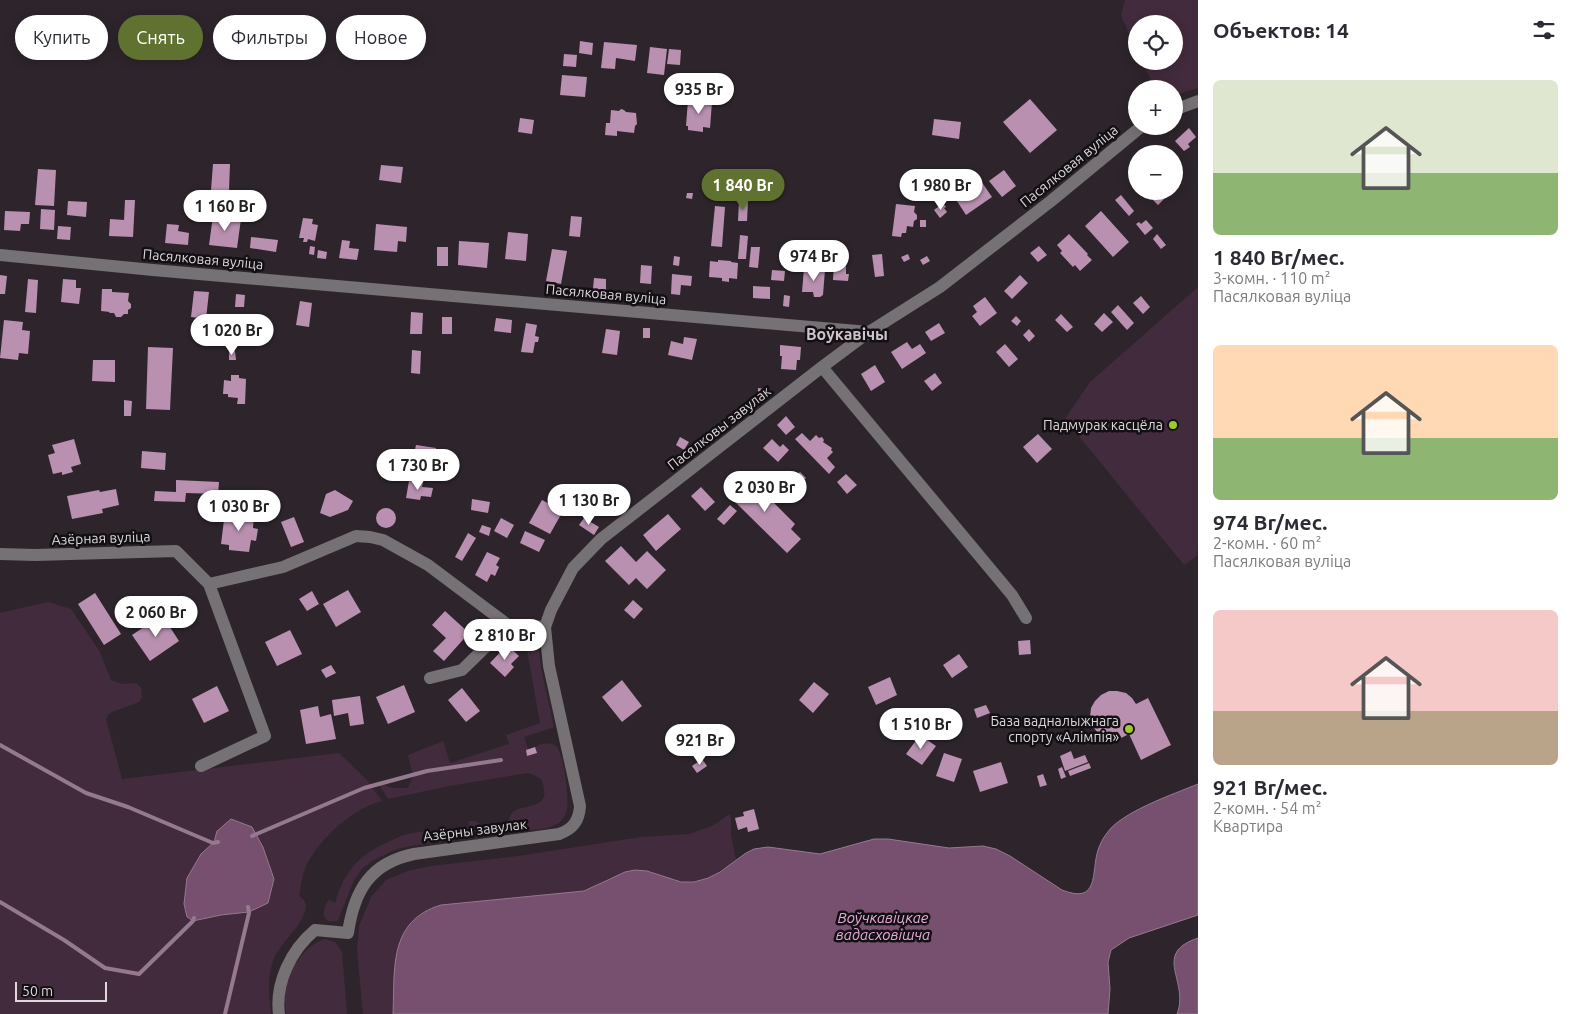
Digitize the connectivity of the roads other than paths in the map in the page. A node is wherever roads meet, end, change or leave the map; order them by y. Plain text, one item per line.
1 (1198, 101) edge
2 (1183, 107) edge
3 (1131, 135) edge
4 (0, 255) edge
5 (869, 332) junction
6 (822, 367) junction
7 (0, 554) edge
8 (209, 584) junction
9 (1026, 618) dead end
10 (508, 625) junction
11 (545, 626) junction
12 (430, 678) dead end
13 (201, 766) dead end
14 (279, 1014) edge

1 - 2 street
3 - 5 street, Пасялковая вуліца
4 - 5 street, Пасялковая вуліца
5 - 6 street, Пасялковы завулак
6 - 9 street
6 - 11 street, Пасялковы завулак
7 - 8 street, Азёрная вуліца
8 - 10 street
8 - 13 street
10 - 11 street
10 - 12 street
11 - 14 street, Азёрны завулак

